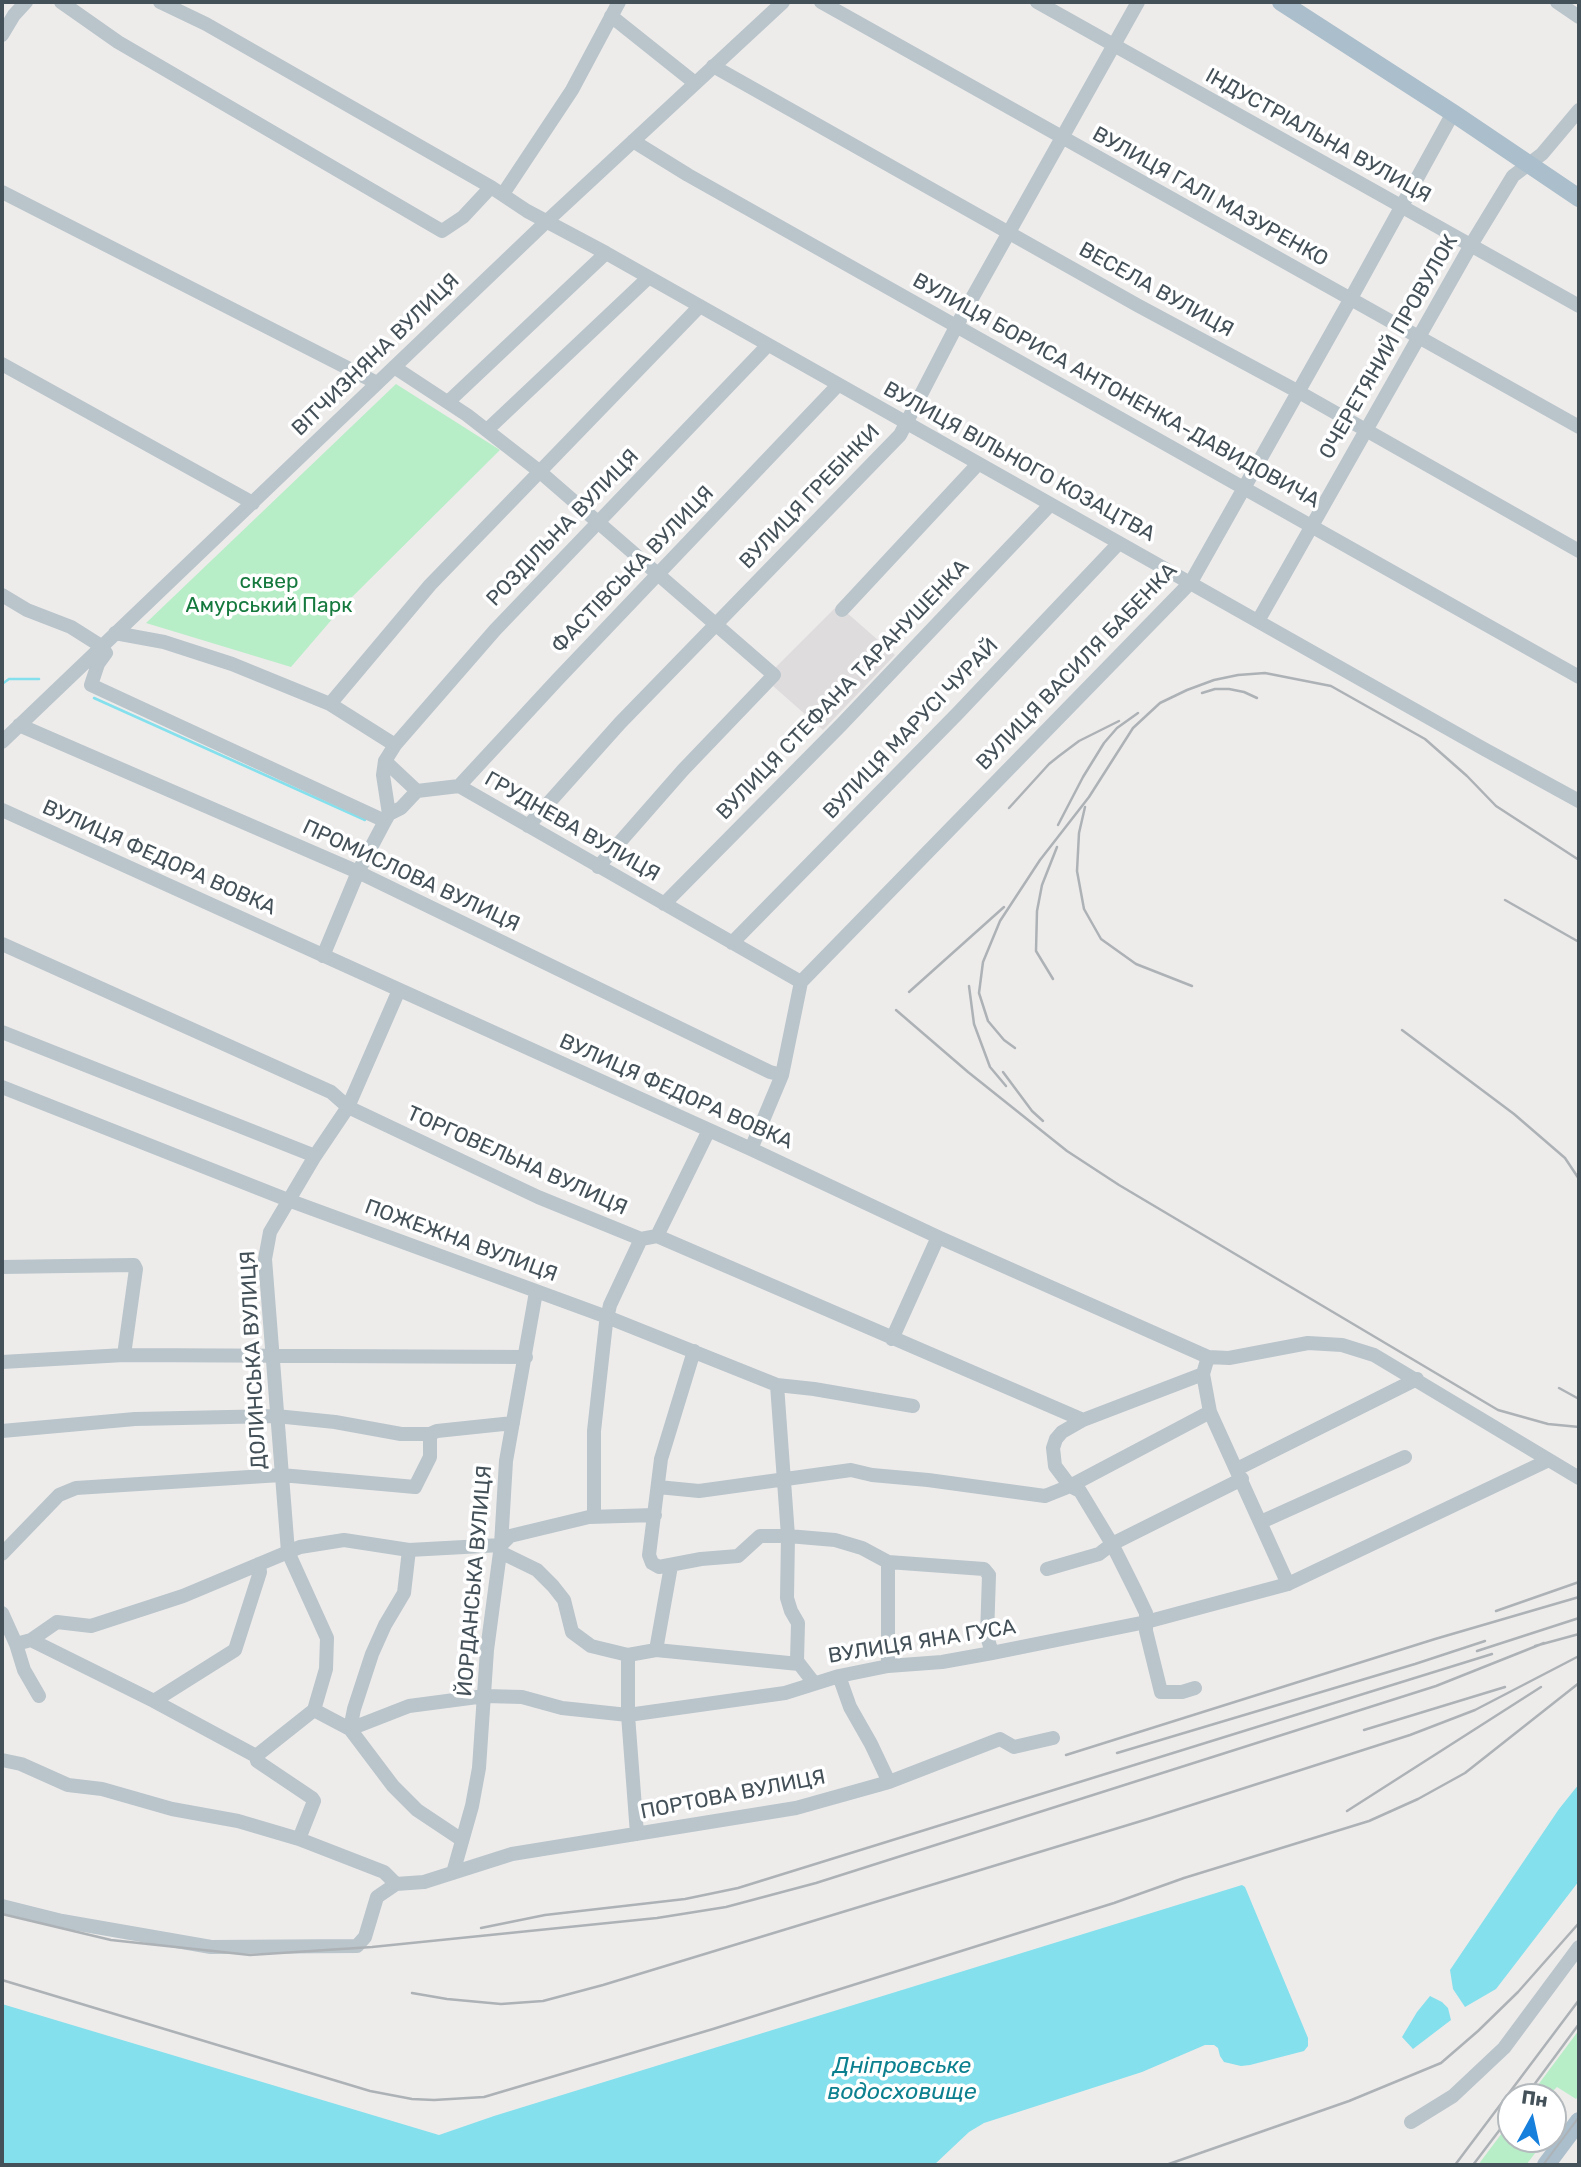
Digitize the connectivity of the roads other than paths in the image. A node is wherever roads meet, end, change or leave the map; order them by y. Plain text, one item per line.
1 (26, 2) edge
2 (61, 2) edge
3 (160, 2) edge
4 (619, 2) edge
5 (783, 2) edge
6 (821, 2) edge
7 (1037, 2) edge
8 (1138, 2) edge
9 (1281, 2) edge
10 (1557, 2) edge
11 (179, 6) edge
12 (611, 16) junction
13 (1579, 17) edge
14 (2, 35) edge
15 (1113, 45) junction
16 (713, 66) junction
17 (695, 83) junction
18 (1579, 110) edge
19 (1453, 113) junction
20 (1061, 138) junction
21 (633, 141) junction
22 (1529, 165) junction
23 (497, 190) junction
24 (2, 192) edge
25 (1579, 198) edge
26 (1401, 207) junction
27 (547, 221) junction
28 (1010, 232) junction
29 (1471, 245) junction
30 (606, 253) junction
31 (648, 278) junction
32 (1350, 300) junction
33 (699, 306) junction
34 (1579, 306) edge
35 (957, 325) junction
36 (1418, 337) junction
37 (768, 345) junction
38 (2, 364) edge
39 (394, 367) junction
40 (377, 383) junction
41 (838, 385) junction
42 (1297, 391) junction
43 (448, 402) junction
44 (905, 422) junction
45 (1579, 427) edge
46 (487, 430) junction
47 (1366, 430) junction
48 (978, 464) junction
49 (539, 471) junction
50 (1244, 487) junction
51 (253, 503) junction
52 (1051, 505) junction
53 (597, 523) junction
54 (1311, 525) junction
55 (1119, 543) junction
56 (1579, 551) edge
57 (658, 575) junction
58 (1191, 582) junction
59 (2, 595) edge
60 (842, 610) dead end
61 (1258, 621) junction
62 (716, 624) junction
63 (115, 634) junction
64 (101, 646) junction
65 (1579, 677) edge
66 (331, 705) junction
67 (19, 725) junction
68 (2, 742) edge
69 (395, 745) junction
70 (385, 761) junction
71 (459, 786) junction
72 (417, 791) junction
73 (1579, 801) edge
74 (2, 810) edge
75 (387, 817) junction
76 (528, 826) junction
77 (598, 867) junction
78 (358, 872) junction
79 (664, 904) junction
80 (732, 943) junction
81 (2, 944) edge
82 (323, 956) junction
83 (801, 982) junction
84 (399, 990) junction
85 (2, 1032) edge
86 (782, 1074) junction
87 (2, 1087) edge
88 (348, 1107) junction
89 (709, 1130) junction
90 (751, 1149) junction
91 (316, 1156) junction
92 (288, 1200) junction
93 (657, 1236) junction
94 (938, 1237) junction
95 (641, 1239) junction
96 (2, 1267) edge
97 (536, 1292) junction
98 (607, 1317) junction
99 (892, 1339) junction
100 (694, 1351) junction
101 (124, 1355) junction
102 (272, 1355) junction
103 (526, 1357) junction
104 (1208, 1357) junction
105 (2, 1362) edge
106 (1203, 1374) junction
107 (1417, 1379) junction
108 (777, 1385) junction
109 (913, 1406) dead end
110 (1210, 1412) junction
111 (276, 1416) junction
112 (1083, 1420) junction
113 (513, 1423) junction
114 (2, 1431) edge
115 (430, 1434) junction
116 (1405, 1457) dead end
117 (1549, 1460) junction
118 (1240, 1474) junction
119 (281, 1475) junction
120 (784, 1478) junction
121 (1579, 1478) edge
122 (1070, 1486) junction
123 (658, 1487) junction
124 (655, 1516) junction
125 (594, 1517) junction
126 (1261, 1522) junction
127 (788, 1536) junction
128 (1112, 1544) junction
129 (501, 1548) junction
130 (409, 1550) junction
131 (288, 1552) junction
132 (2, 1554) edge
133 (888, 1562) junction
134 (259, 1564) junction
135 (671, 1566) junction
136 (1047, 1569) dead end
137 (1288, 1584) junction
138 (2, 1613) edge
139 (1146, 1622) junction
140 (31, 1640) junction
141 (16, 1644) junction
142 (656, 1650) junction
143 (992, 1653) junction
144 (628, 1655) junction
145 (799, 1664) junction
146 (888, 1666) junction
147 (839, 1675) junction
148 (814, 1683) junction
149 (1195, 1688) dead end
150 (39, 1696) dead end
151 (485, 1696) junction
152 (154, 1701) junction
153 (314, 1710) junction
154 (628, 1715) junction
155 (350, 1729) junction
156 (1053, 1738) dead end
157 (256, 1756) junction
158 (2, 1760) edge
159 (890, 1782) junction
160 (637, 1834) junction
161 (299, 1839) junction
162 (462, 1840) junction
163 (453, 1872) junction
164 (396, 1884) junction
165 (2, 1906) edge
166 (1579, 1947) edge
167 (1579, 2121) edge
168 (1411, 2122) dead end
169 (1546, 2165) edge

1 - 14 street
2 - 23 street
3 - 11 street, ВУЛИЦЯ ВІЛЬНОГО КОЗАЦТВА
4 - 12 street
5 - 16 street, ВІТЧИЗНЯНА ВУЛИЦЯ
6 - 20 street, ВУЛИЦЯ ГАЛІ МАЗУРЕНКО
7 - 15 street, ІНДУСТРІАЛЬНА ВУЛИЦЯ
8 - 15 street, ВУЛИЦЯ ГРЕБІНКИ
9 - 19 main road
10 - 13 street
11 - 23 street, ВУЛИЦЯ ВІЛЬНОГО КОЗАЦТВА
12 - 17 street
12 - 23 street
15 - 20 street, ВУЛИЦЯ ГРЕБІНКИ
15 - 26 street, ІНДУСТРІАЛЬНА ВУЛИЦЯ
16 - 17 street, ВІТЧИЗНЯНА ВУЛИЦЯ
16 - 28 street, ВЕСЕЛА ВУЛИЦЯ
17 - 21 street, ВІТЧИЗНЯНА ВУЛИЦЯ
18 - 22 street, ОЧЕРЕТЯНИЙ ПРОВУЛОК
19 - 22 main road
19 - 26 street, ВУЛИЦЯ ВАСИЛЯ БАБЕНКА
20 - 28 street, ВУЛИЦЯ ГРЕБІНКИ
20 - 32 street, ВУЛИЦЯ ГАЛІ МАЗУРЕНКО
21 - 27 street, ВІТЧИЗНЯНА ВУЛИЦЯ
21 - 35 street, ВУЛИЦЯ БОРИСА АНТОНЕНКА-ДАВИДОВИЧА
22 - 25 main road
22 - 29 street, ОЧЕРЕТЯНИЙ ПРОВУЛОК
23 - 27 street, ВУЛИЦЯ ВІЛЬНОГО КОЗАЦТВА
24 - 40 street
26 - 29 street, ІНДУСТРІАЛЬНА ВУЛИЦЯ
26 - 32 street, ВУЛИЦЯ ВАСИЛЯ БАБЕНКА
27 - 30 street, ВУЛИЦЯ ВІЛЬНОГО КОЗАЦТВА
27 - 39 street, ВІТЧИЗНЯНА ВУЛИЦЯ
28 - 35 street, ВУЛИЦЯ ГРЕБІНКИ
28 - 42 street, ВЕСЕЛА ВУЛИЦЯ
29 - 34 street, ІНДУСТРІАЛЬНА ВУЛИЦЯ
29 - 36 street, ОЧЕРЕТЯНИЙ ПРОВУЛОК
30 - 31 street, ВУЛИЦЯ ВІЛЬНОГО КОЗАЦТВА
30 - 43 street
31 - 33 street, ВУЛИЦЯ ВІЛЬНОГО КОЗАЦТВА
31 - 46 street
32 - 36 street, ВУЛИЦЯ ГАЛІ МАЗУРЕНКО
32 - 42 street, ВУЛИЦЯ ВАСИЛЯ БАБЕНКА
33 - 37 street, ВУЛИЦЯ ВІЛЬНОГО КОЗАЦТВА
33 - 49 street
35 - 44 street, ВУЛИЦЯ ГРЕБІНКИ
35 - 50 street, ВУЛИЦЯ БОРИСА АНТОНЕНКА-ДАВИДОВИЧА
36 - 45 street, ВУЛИЦЯ ГАЛІ МАЗУРЕНКО
36 - 47 street, ОЧЕРЕТЯНИЙ ПРОВУЛОК
37 - 41 street, ВУЛИЦЯ ВІЛЬНОГО КОЗАЦТВА
37 - 53 street, РОЗДІЛЬНА ВУЛИЦЯ
38 - 51 street
39 - 40 street, ВІТЧИЗНЯНА ВУЛИЦЯ
39 - 43 street
40 - 51 street, ВІТЧИЗНЯНА ВУЛИЦЯ
41 - 44 street, ВУЛИЦЯ ВІЛЬНОГО КОЗАЦТВА
41 - 57 street, ФАСТІВСЬКА ВУЛИЦЯ
42 - 47 street, ВЕСЕЛА ВУЛИЦЯ
42 - 50 street, ВУЛИЦЯ ВАСИЛЯ БАБЕНКА
43 - 46 street
44 - 48 street, ВУЛИЦЯ ВІЛЬНОГО КОЗАЦТВА
44 - 62 street, ВУЛИЦЯ ГРЕБІНКИ
46 - 49 street
47 - 54 street, ОЧЕРЕТЯНИЙ ПРОВУЛОК
47 - 56 street, ВЕСЕЛА ВУЛИЦЯ
48 - 52 street, ВУЛИЦЯ ВІЛЬНОГО КОЗАЦТВА
48 - 60 street
49 - 53 street
49 - 66 street
50 - 54 street, ВУЛИЦЯ БОРИСА АНТОНЕНКА-ДАВИДОВИЧА
50 - 58 street, ВУЛИЦЯ ВАСИЛЯ БАБЕНКА
51 - 63 street, ВІТЧИЗНЯНА ВУЛИЦЯ
52 - 55 street, ВУЛИЦЯ ВІЛЬНОГО КОЗАЦТВА
52 - 79 street, ВУЛИЦЯ СТЕФАНА ТАРАНУШЕНКА
53 - 57 street
53 - 69 street, РОЗДІЛЬНА ВУЛИЦЯ
54 - 61 street, ОЧЕРЕТЯНИЙ ПРОВУЛОК
54 - 65 street, ВУЛИЦЯ БОРИСА АНТОНЕНКА-ДАВИДОВИЧА
55 - 58 street, ВУЛИЦЯ ВІЛЬНОГО КОЗАЦТВА
55 - 80 street, ВУЛИЦЯ МАРУСІ ЧУРАЙ
57 - 62 street
57 - 71 street, ФАСТІВСЬКА ВУЛИЦЯ
58 - 61 street, ВУЛИЦЯ ВІЛЬНОГО КОЗАЦТВА
58 - 83 street, ВУЛИЦЯ ВАСИЛЯ БАБЕНКА
59 - 64 street
61 - 73 street, ВУЛИЦЯ ВІЛЬНОГО КОЗАЦТВА
62 - 76 street, ВУЛИЦЯ ГРЕБІНКИ
62 - 77 street
63 - 64 street, ВІТЧИЗНЯНА ВУЛИЦЯ
63 - 66 street
64 - 67 street, ВІТЧИЗНЯНА ВУЛИЦЯ
64 - 75 street
66 - 69 street
67 - 68 street, ВІТЧИЗНЯНА ВУЛИЦЯ
67 - 78 street, ПРОМИСЛОВА ВУЛИЦЯ
69 - 70 street
70 - 72 street
70 - 75 street
71 - 72 street, ГРУДНЕВА ВУЛИЦЯ
71 - 76 street, ГРУДНЕВА ВУЛИЦЯ
72 - 75 street
74 - 82 street, ВУЛИЦЯ ФЕДОРА ВОВКА
75 - 78 street
76 - 77 street, ГРУДНЕВА ВУЛИЦЯ
77 - 79 street, ГРУДНЕВА ВУЛИЦЯ
78 - 82 street
78 - 86 street, ПРОМИСЛОВА ВУЛИЦЯ
79 - 80 street, ГРУДНЕВА ВУЛИЦЯ
80 - 83 street, ГРУДНЕВА ВУЛИЦЯ
81 - 88 street, ТОРГОВЕЛЬНА ВУЛИЦЯ
82 - 84 street, ВУЛИЦЯ ФЕДОРА ВОВКА
83 - 86 street
84 - 88 street, ДОЛИНСЬКА ВУЛИЦЯ
84 - 89 street, ВУЛИЦЯ ФЕДОРА ВОВКА
85 - 91 street
86 - 90 street
87 - 92 street, ПОЖЕЖНА ВУЛИЦЯ
88 - 91 street, ДОЛИНСЬКА ВУЛИЦЯ
88 - 95 street, ТОРГОВЕЛЬНА ВУЛИЦЯ
89 - 90 street, ВУЛИЦЯ ФЕДОРА ВОВКА
89 - 93 street
90 - 94 street, ВУЛИЦЯ ФЕДОРА ВОВКА
91 - 92 street, ДОЛИНСЬКА ВУЛИЦЯ
92 - 97 street, ПОЖЕЖНА ВУЛИЦЯ
92 - 102 street, ДОЛИНСЬКА ВУЛИЦЯ
93 - 95 street, ТОРГОВЕЛЬНА ВУЛИЦЯ
93 - 99 street
94 - 99 street
94 - 104 street, ВУЛИЦЯ ФЕДОРА ВОВКА
95 - 98 street
96 - 101 street
97 - 98 street, ПОЖЕЖНА ВУЛИЦЯ
97 - 103 street, ЙОРДАНСЬКА ВУЛИЦЯ
98 - 100 street, ПОЖЕЖНА ВУЛИЦЯ
98 - 125 street
99 - 112 street
100 - 108 street, ПОЖЕЖНА ВУЛИЦЯ
100 - 123 street
101 - 102 street
101 - 105 street
102 - 103 street
102 - 111 street, ДОЛИНСЬКА ВУЛИЦЯ
103 - 113 street, ЙОРДАНСЬКА ВУЛИЦЯ
104 - 106 street
104 - 107 street, ВУЛИЦЯ ФЕДОРА ВОВКА
106 - 110 street
106 - 112 street
107 - 117 street
107 - 118 street
108 - 109 street, ПОЖЕЖНА ВУЛИЦЯ
108 - 120 street
110 - 118 street
110 - 122 street
111 - 114 street
111 - 115 street
111 - 119 street, ДОЛИНСЬКА ВУЛИЦЯ
112 - 122 street
113 - 115 street
113 - 129 street, ЙОРДАНСЬКА ВУЛИЦЯ
115 - 119 street
116 - 126 street
117 - 121 street
117 - 137 street, ВУЛИЦЯ ЯНА ГУСА
118 - 126 street
118 - 128 street
119 - 131 street, ДОЛИНСЬКА ВУЛИЦЯ
119 - 132 street
120 - 122 street
120 - 123 street
120 - 127 street
122 - 128 street
123 - 124 street
124 - 125 street
124 - 135 street
125 - 129 street
126 - 137 street
127 - 133 street
127 - 135 street
127 - 145 street
128 - 136 street
128 - 139 street
129 - 130 street
129 - 144 street
129 - 151 street, ЙОРДАНСЬКА ВУЛИЦЯ
130 - 131 street
130 - 155 street
131 - 134 street
131 - 153 street, ДОЛИНСЬКА ВУЛИЦЯ
133 - 143 street
133 - 146 street
134 - 140 street
134 - 152 street
135 - 142 street
137 - 139 street, ВУЛИЦЯ ЯНА ГУСА
138 - 141 street
139 - 143 street, ВУЛИЦЯ ЯНА ГУСА
139 - 149 street
140 - 141 street
140 - 152 street
141 - 150 street
142 - 144 street
142 - 145 street
143 - 146 street, ВУЛИЦЯ ЯНА ГУСА
144 - 154 street
145 - 148 street
146 - 147 street, ВУЛИЦЯ ЯНА ГУСА
147 - 148 street, ВУЛИЦЯ ЯНА ГУСА
147 - 159 street
148 - 154 street, ВУЛИЦЯ ЯНА ГУСА
151 - 154 street, ВУЛИЦЯ ЯНА ГУСА
151 - 155 street, ВУЛИЦЯ ЯНА ГУСА
151 - 162 street, ЙОРДАНСЬКА ВУЛИЦЯ
152 - 157 street
153 - 155 street
153 - 157 street
154 - 160 street
155 - 162 street
156 - 159 street, ПОРТОВА ВУЛИЦЯ
157 - 161 street
158 - 161 street
159 - 160 street, ПОРТОВА ВУЛИЦЯ
160 - 163 street, ПОРТОВА ВУЛИЦЯ
161 - 164 street
162 - 163 street, ЙОРДАНСЬКА ВУЛИЦЯ
163 - 164 street, ПОРТОВА ВУЛИЦЯ
164 - 165 street
166 - 168 street
167 - 169 main road

